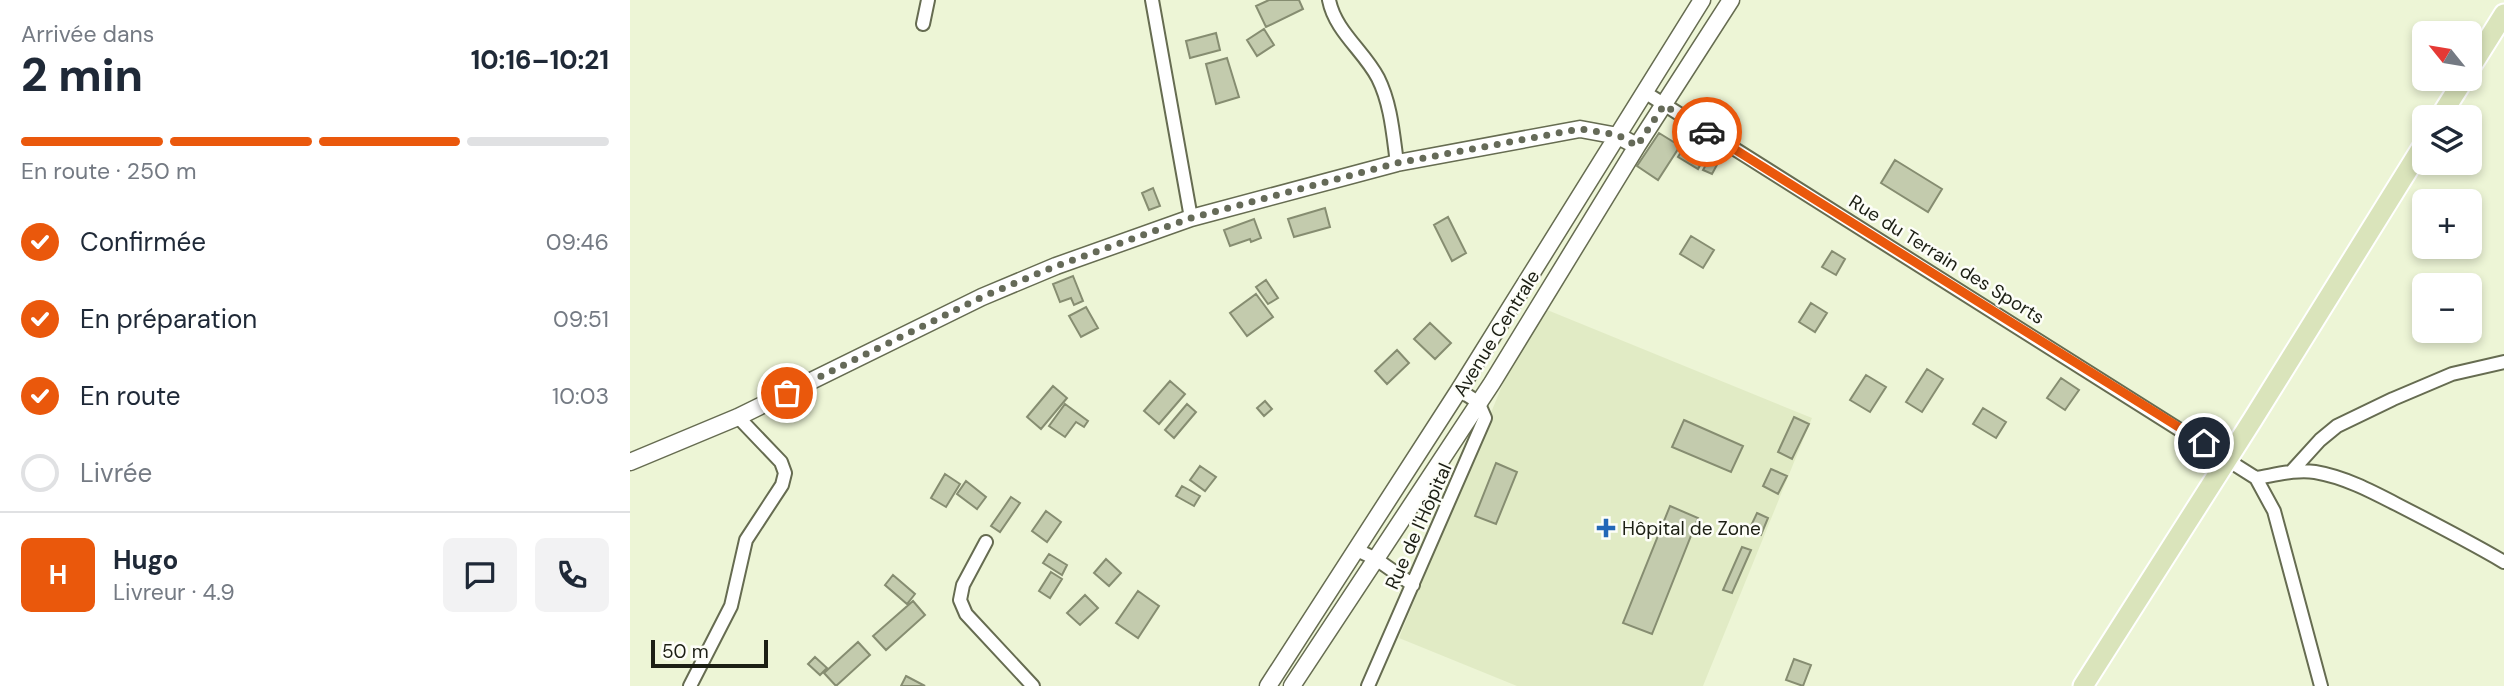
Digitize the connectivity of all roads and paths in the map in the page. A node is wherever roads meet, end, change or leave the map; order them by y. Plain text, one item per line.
1 (928, 0) edge
2 (1152, 0) edge
3 (1329, 0) edge
4 (1702, 0) edge
5 (1731, 0) edge
6 (2504, 15) edge
7 (923, 24) dead end
8 (2482, 50) edge
9 (1646, 93) junction
10 (1664, 105) junction
11 (1618, 135) junction
12 (1637, 146) junction
13 (1397, 163) junction
14 (2412, 163) edge
15 (1191, 218) junction
16 (2504, 362) edge
17 (1459, 390) junction
18 (1478, 402) junction
19 (738, 417) junction
20 (2227, 458) junction
21 (630, 462) edge
22 (2291, 472) junction
23 (2256, 478) junction
24 (986, 542) dead end
25 (1357, 550) junction
26 (1377, 559) junction
27 (2504, 562) edge
28 (1413, 585) junction
29 (690, 686) edge
30 (1033, 686) edge
31 (1268, 686) edge
32 (1292, 686) edge
33 (1368, 686) edge
34 (2082, 686) edge
35 (2321, 686) edge

1 - 7 street
2 - 15 street
3 - 13 street
4 - 9 street, Avenue Centrale
5 - 10 street, Avenue Centrale
6 - 8 main road
9 - 10 street, Rue du Terrain des Sports
9 - 11 street, Avenue Centrale
10 - 12 street, Avenue Centrale
10 - 20 street, Rue du Terrain des Sports
11 - 12 street
11 - 13 street
11 - 17 street, Avenue Centrale
12 - 18 street, Avenue Centrale
13 - 15 street
14 - 20 main road
15 - 19 street
16 - 22 street
17 - 18 street
17 - 25 street, Avenue Centrale
18 - 26 street, Avenue Centrale
18 - 28 street, Rue de l'Hôpital
19 - 21 street
19 - 29 street
20 - 23 street, Rue du Terrain des Sports
20 - 34 main road
22 - 23 street
22 - 27 street
23 - 35 street
24 - 30 street
25 - 26 street
25 - 31 street, Avenue Centrale
26 - 28 street
26 - 32 street, Avenue Centrale
28 - 33 street, Rue de l'Hôpital

